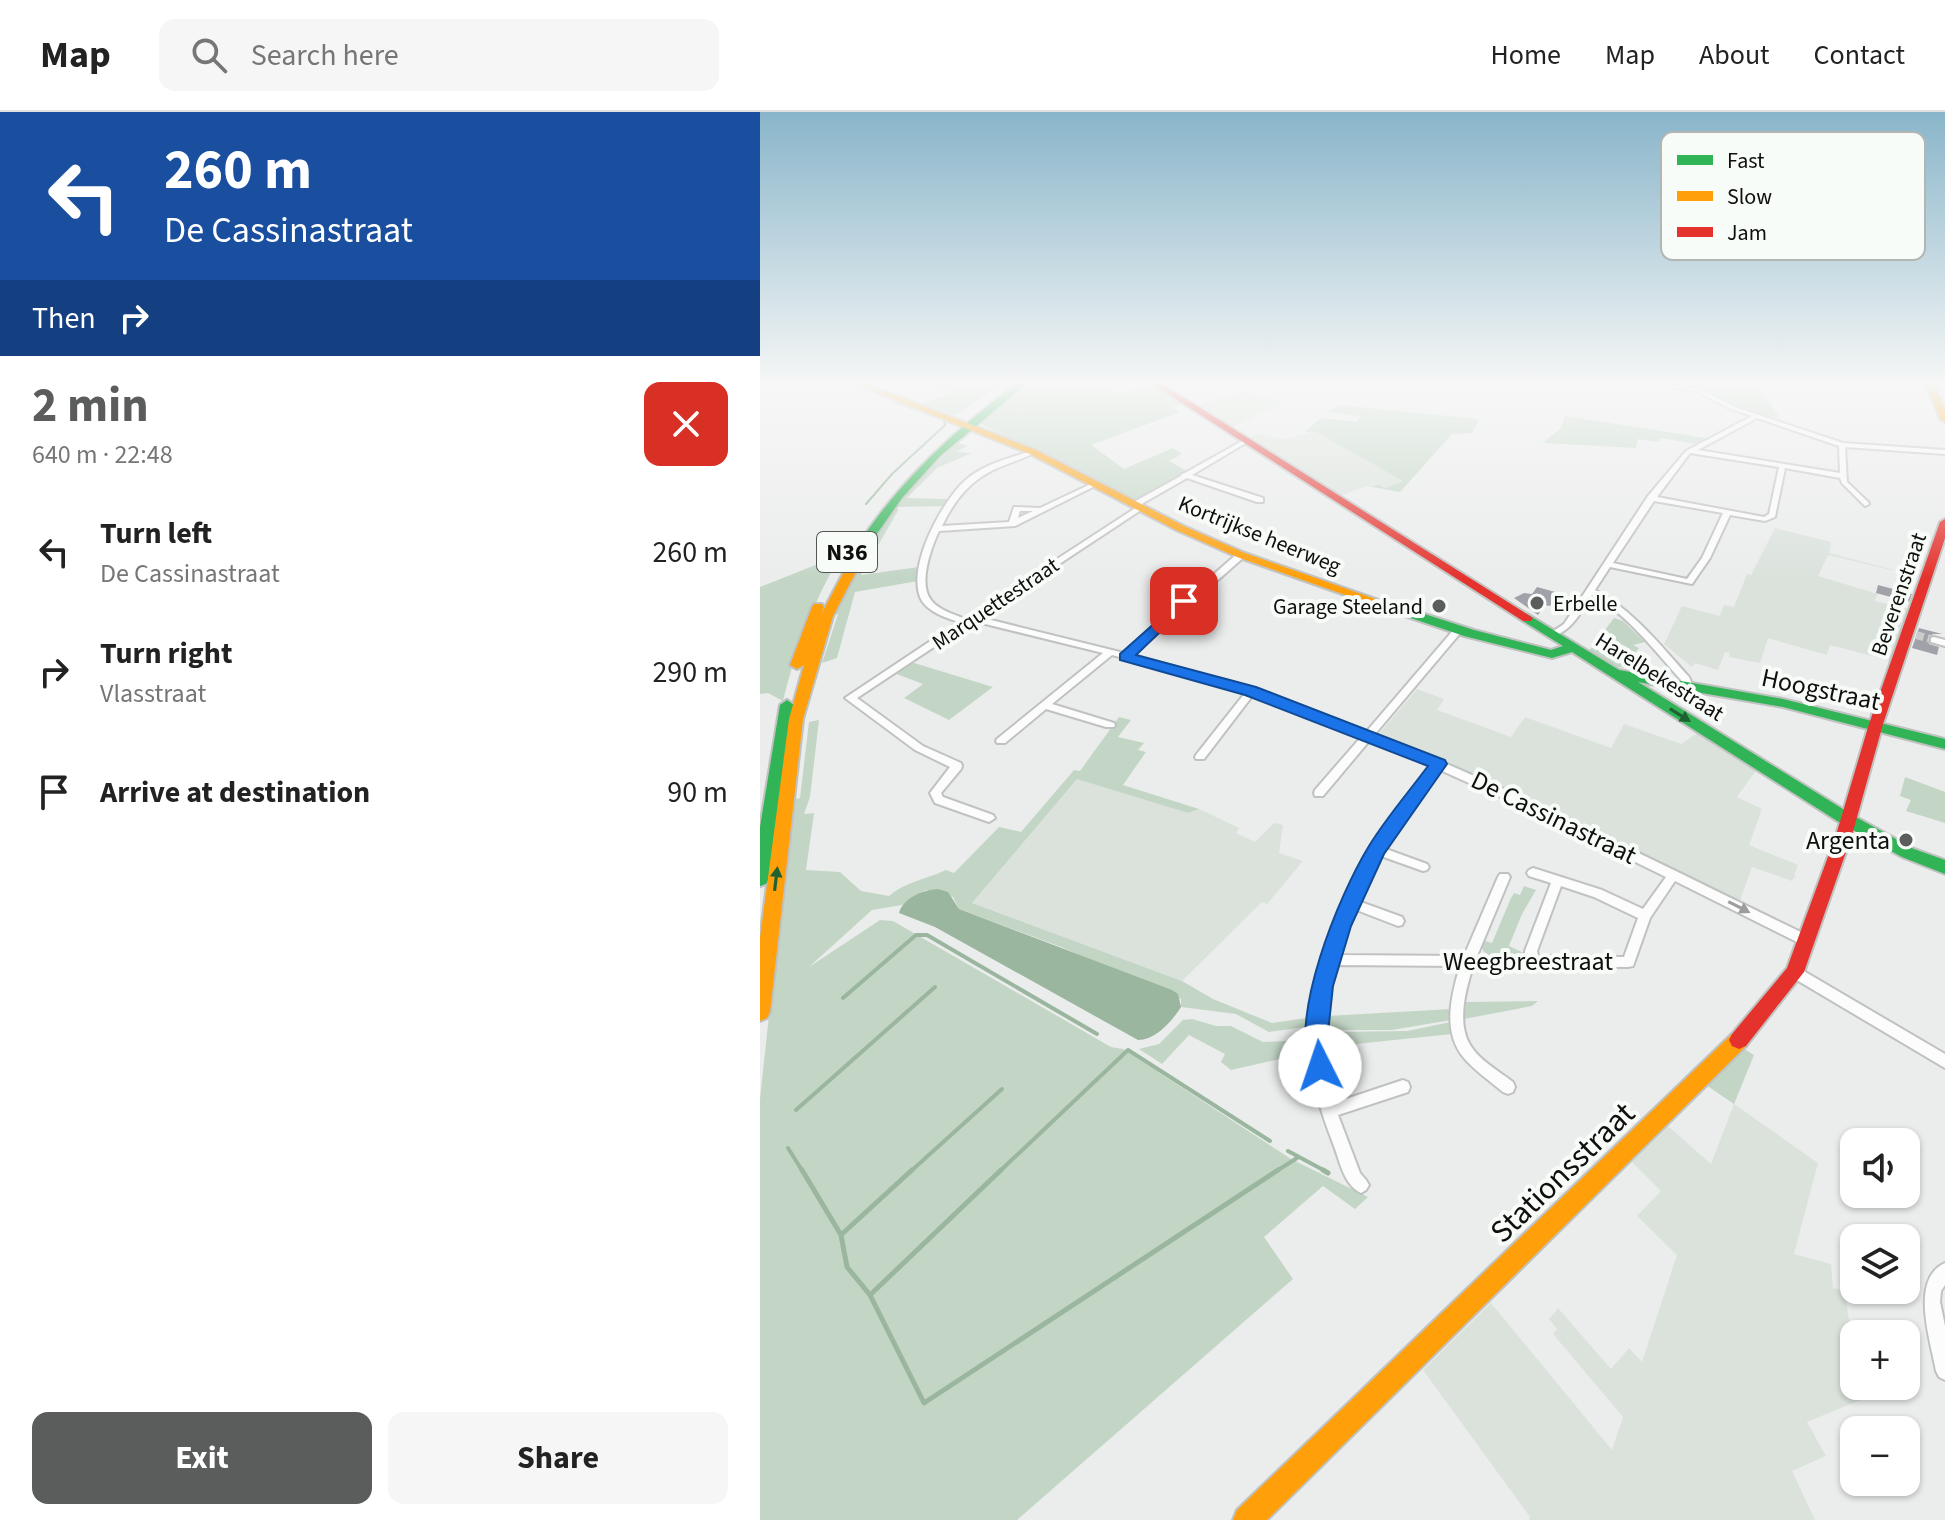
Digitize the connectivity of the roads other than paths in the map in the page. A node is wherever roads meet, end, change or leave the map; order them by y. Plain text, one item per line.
1 (930, 448) edge
2 (940, 448) edge
3 (1023, 448) edge
4 (1234, 448) edge
5 (1257, 448) edge
6 (1699, 448) edge
7 (1709, 448) edge
8 (1842, 448) edge
9 (1882, 448) edge
10 (1694, 451) junction
11 (1033, 452) junction
12 (1945, 452) edge
13 (1708, 453) junction
14 (1782, 467) junction
15 (1184, 475) junction
16 (1843, 476) junction
17 (1095, 484) junction
18 (1651, 498) junction
19 (1260, 500) dead end
20 (1865, 504) dead end
21 (1138, 507) junction
22 (1727, 513) junction
23 (1945, 522) edge
24 (937, 529) junction
25 (1241, 555) junction
26 (1607, 564) junction
27 (1590, 591) junction
28 (969, 620) junction
29 (1459, 629) junction
30 (1553, 634) junction
31 (1934, 640) tunnel mouth
32 (1945, 643) edge
33 (1573, 647) junction
34 (1109, 653) junction
35 (1125, 657) junction
36 (1614, 673) junction
37 (1687, 684) junction
38 (1251, 691) junction
39 (1044, 705) junction
40 (1876, 724) junction
41 (1110, 725) dead end
42 (1368, 736) junction
43 (1001, 741) dead end
44 (1945, 744) edge
45 (1200, 757) dead end
46 (1439, 764) junction
47 (1319, 793) dead end
48 (989, 818) dead end
49 (1848, 820) junction
50 (1376, 850) junction
51 (1423, 867) dead end
52 (1945, 867) edge
53 (1533, 873) dead end
54 (1673, 875) junction
55 (1504, 877) dead end
56 (760, 879) edge
57 (1558, 880) junction
58 (1350, 903) junction
59 (1645, 916) junction
60 (1398, 921) dead end
61 (1805, 940) junction
62 (1330, 960) junction
63 (1470, 960) junction
64 (1532, 962) junction
65 (1795, 972) junction
66 (760, 1012) edge
67 (1945, 1062) edge
68 (1403, 1087) dead end
69 (1508, 1087) dead end
70 (1330, 1111) junction
71 (1361, 1185) dead end
72 (1942, 1282) edge
73 (1945, 1371) edge
74 (1247, 1520) edge

1 - 56 street, N36
66 -> 2 street, N36
3 - 11 street, Kortrijkse heerweg
4 - 15 street, Marquettestraat
5 - 30 street, Harelbekestraat
6 - 10 street
7 - 13 street
8 - 16 street
9 - 12 street
10 - 13 street
10 - 18 street
11 - 17 street, Kortrijkse heerweg
11 - 24 street
13 - 14 street
14 - 16 street
14 - 22 street
15 - 19 street
15 - 21 street, Marquettestraat
16 - 20 street
17 - 21 street, Kortrijkse heerweg
17 - 24 street
18 - 22 street
18 - 26 street
21 - 25 street, Kortrijkse heerweg
21 - 28 street, Marquettestraat
22 - 26 street
23 - 40 street, Beverenstraat
24 - 28 street, De Cassinastraat
25 - 29 street, Kortrijkse heerweg
25 - 35 street
26 - 27 street
27 - 30 street
27 - 37 street
28 - 34 street, De Cassinastraat
28 - 48 street, Marquettestraat
29 - 33 street, Kortrijkse heerweg
29 - 42 street
30 - 33 street, Harelbekestraat
31 - 32 street
33 - 36 street, Harelbekestraat
34 - 35 street, De Cassinastraat
34 - 39 street
35 - 38 street, De Cassinastraat
36 - 37 street, Hoogstraat
36 -> 49 street, Harelbekestraat
37 - 40 street, Hoogstraat
38 - 42 street, De Cassinastraat
38 - 45 street
39 - 41 street
39 - 43 street
40 - 44 street, Hoogstraat
40 - 49 street, Beverenstraat
42 - 46 street, De Cassinastraat
42 - 47 street
46 - 50 street
46 - 54 street, De Cassinastraat
49 - 52 street, Harelbekestraat
49 - 61 street, Stationsstraat
50 - 51 street
50 - 58 street
53 - 57 street
54 - 59 street, Weegbreestraat
54 -> 61 street, De Cassinastraat
55 - 63 street
57 - 59 street
57 - 64 street
58 - 60 street
58 - 62 street
59 - 64 street, Weegbreestraat
61 - 65 street, Stationsstraat
62 - 63 street, Weegbreestraat
62 - 70 street
63 - 64 street, Weegbreestraat
63 - 69 street
65 - 67 street
65 - 74 street, Stationsstraat
68 - 70 street
70 - 71 street
72 - 73 street

